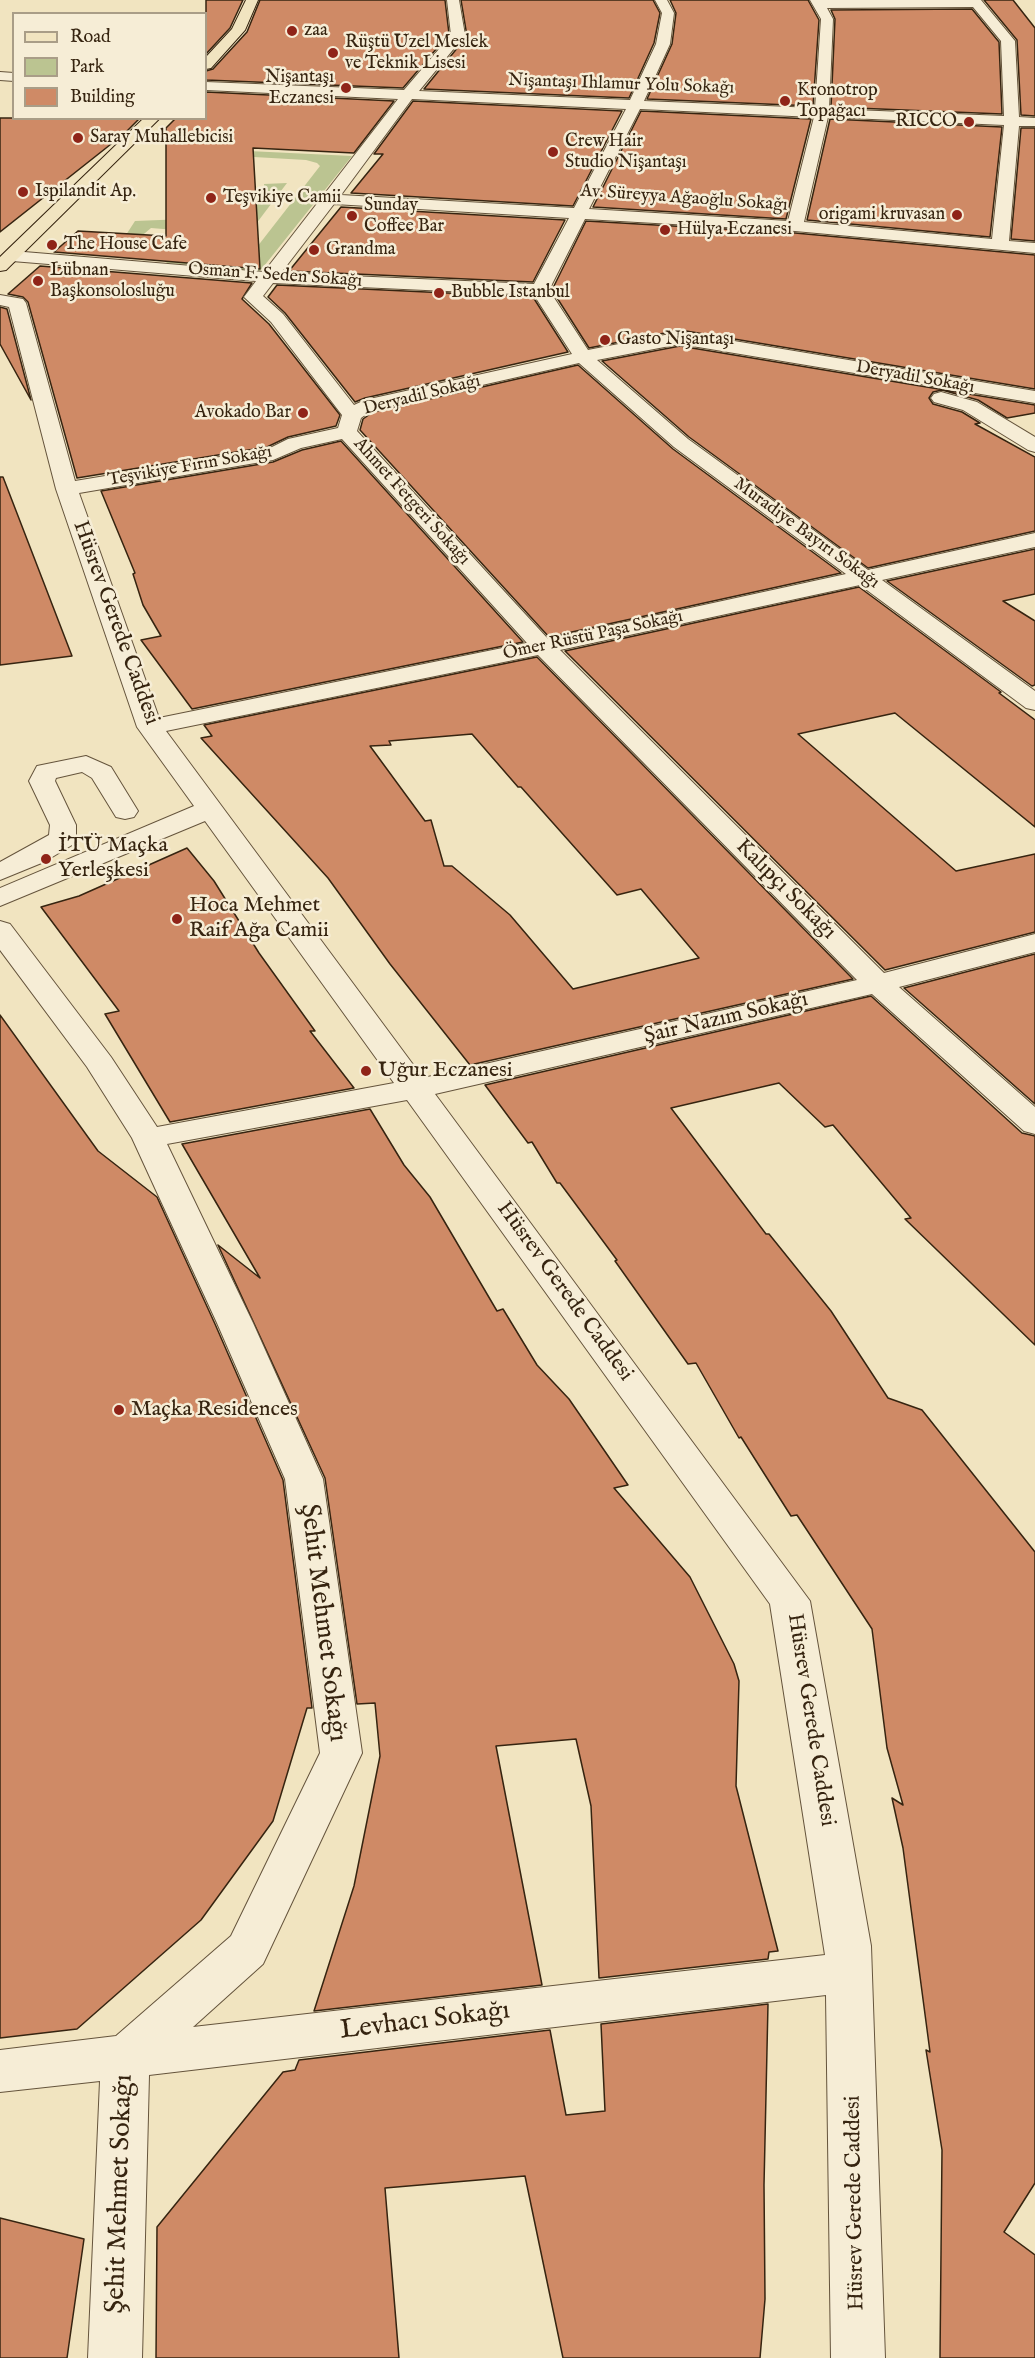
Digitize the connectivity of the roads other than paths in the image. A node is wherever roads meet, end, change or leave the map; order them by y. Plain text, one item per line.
1 (252, 0) edge
2 (453, 0) edge
3 (661, 0) edge
4 (817, 2) edge
5 (975, 2) edge
6 (207, 64) edge
7 (207, 86) edge
8 (407, 96) junction
9 (634, 106) junction
10 (822, 112) junction
11 (151, 120) edge
12 (1012, 121) junction
13 (1035, 122) edge
14 (330, 199) junction
15 (582, 212) junction
16 (795, 226) junction
17 (1000, 243) junction
18 (1035, 248) edge
19 (8, 253) edge
20 (266, 277) junction
21 (17, 287) edge
22 (540, 290) junction
23 (727, 352) junction
24 (588, 363) junction
25 (991, 391) junction
26 (933, 396) junction
27 (1035, 397) edge
28 (350, 423) junction
29 (1035, 446) edge
30 (67, 489) junction
31 (1035, 540) edge
32 (867, 578) junction
33 (543, 648) junction
34 (1035, 703) edge
35 (150, 726) junction
36 (210, 809) junction
37 (124, 811) dead end
38 (0, 872) edge
39 (0, 898) edge
40 (0, 930) edge
41 (1035, 943) edge
42 (878, 984) junction
43 (415, 1089) junction
44 (1035, 1124) edge
45 (148, 1138) junction
46 (850, 1972) junction
47 (125, 2058) junction
48 (0, 2071) edge
49 (115, 2358) edge
50 (858, 2358) edge

1 - 6 main road
2 - 8 street, Ahmet Fetgeri Sokağı
3 - 9 street
4 - 5 street
4 - 10 street
5 - 12 street
7 - 8 street, Nişantaşı Ihlamur Yolu Sokağı
8 - 9 street, Nişantaşı Ihlamur Yolu Sokağı
8 - 14 street, Ahmet Fetgeri Sokağı
9 - 10 street, Nişantaşı Ihlamur Yolu Sokağı
9 - 15 street
10 - 12 street, Nişantaşı Ihlamur Yolu Sokağı
10 - 16 street
11 - 19 main road
12 - 13 street, Nişantaşı Ihlamur Yolu Sokağı
12 - 17 street
14 - 15 street, Av. Süreyya Ağaoğlu Sokağı
14 - 20 street, Ahmet Fetgeri Sokağı
15 - 16 street, Av. Süreyya Ağaoğlu Sokağı
15 - 22 street
16 - 17 street, Av. Süreyya Ağaoğlu Sokağı
17 - 18 street, Av. Süreyya Ağaoğlu Sokağı
19 - 20 street, Osman F. Seden Sokağı
20 - 22 street, Osman F. Seden Sokağı
20 - 28 street, Ahmet Fetgeri Sokağı
21 - 30 street, Hüsrev Gerede Caddesi
22 - 24 street, Muradiye Bayırı Sokağı
23 - 24 street, Deryadil Sokağı
23 - 25 street, Deryadil Sokağı
23 - 26 street, Deryadil Sokağı
24 - 28 street, Deryadil Sokağı
24 - 32 street, Muradiye Bayırı Sokağı
25 - 26 street, Deryadil Sokağı
25 - 27 street, Deryadil Sokağı
26 - 29 street
28 - 30 street, Teşvikiye Fırın Sokağı
28 - 33 street, Ahmet Fetgeri Sokağı
30 - 35 street, Hüsrev Gerede Caddesi
31 - 32 street, Ömer Rüstü Paşa Sokağı
32 - 33 street, Ömer Rüstü Paşa Sokağı
32 - 34 street, Muradiye Bayırı Sokağı
33 - 35 street, Ömer Rüstü Paşa Sokağı
33 - 42 street, Kalıpçı Sokağı
35 - 36 street, Hüsrev Gerede Caddesi
36 - 39 street
36 - 43 street, Hüsrev Gerede Caddesi
37 - 38 street
40 - 45 street, Şehit Mehmet Sokağı
41 - 42 street, Şair Nazım Sokağı
42 - 43 street, Şair Nazım Sokağı
42 - 44 street, Kalıpçı Sokağı
43 - 45 street, Şair Nazım Sokağı
43 - 46 street, Hüsrev Gerede Caddesi
45 - 47 street, Şehit Mehmet Sokağı
46 - 47 street, Levhacı Sokağı
46 - 50 street, Hüsrev Gerede Caddesi
47 - 48 street, Levhacı Sokağı
47 - 49 street, Şehit Mehmet Sokağı

